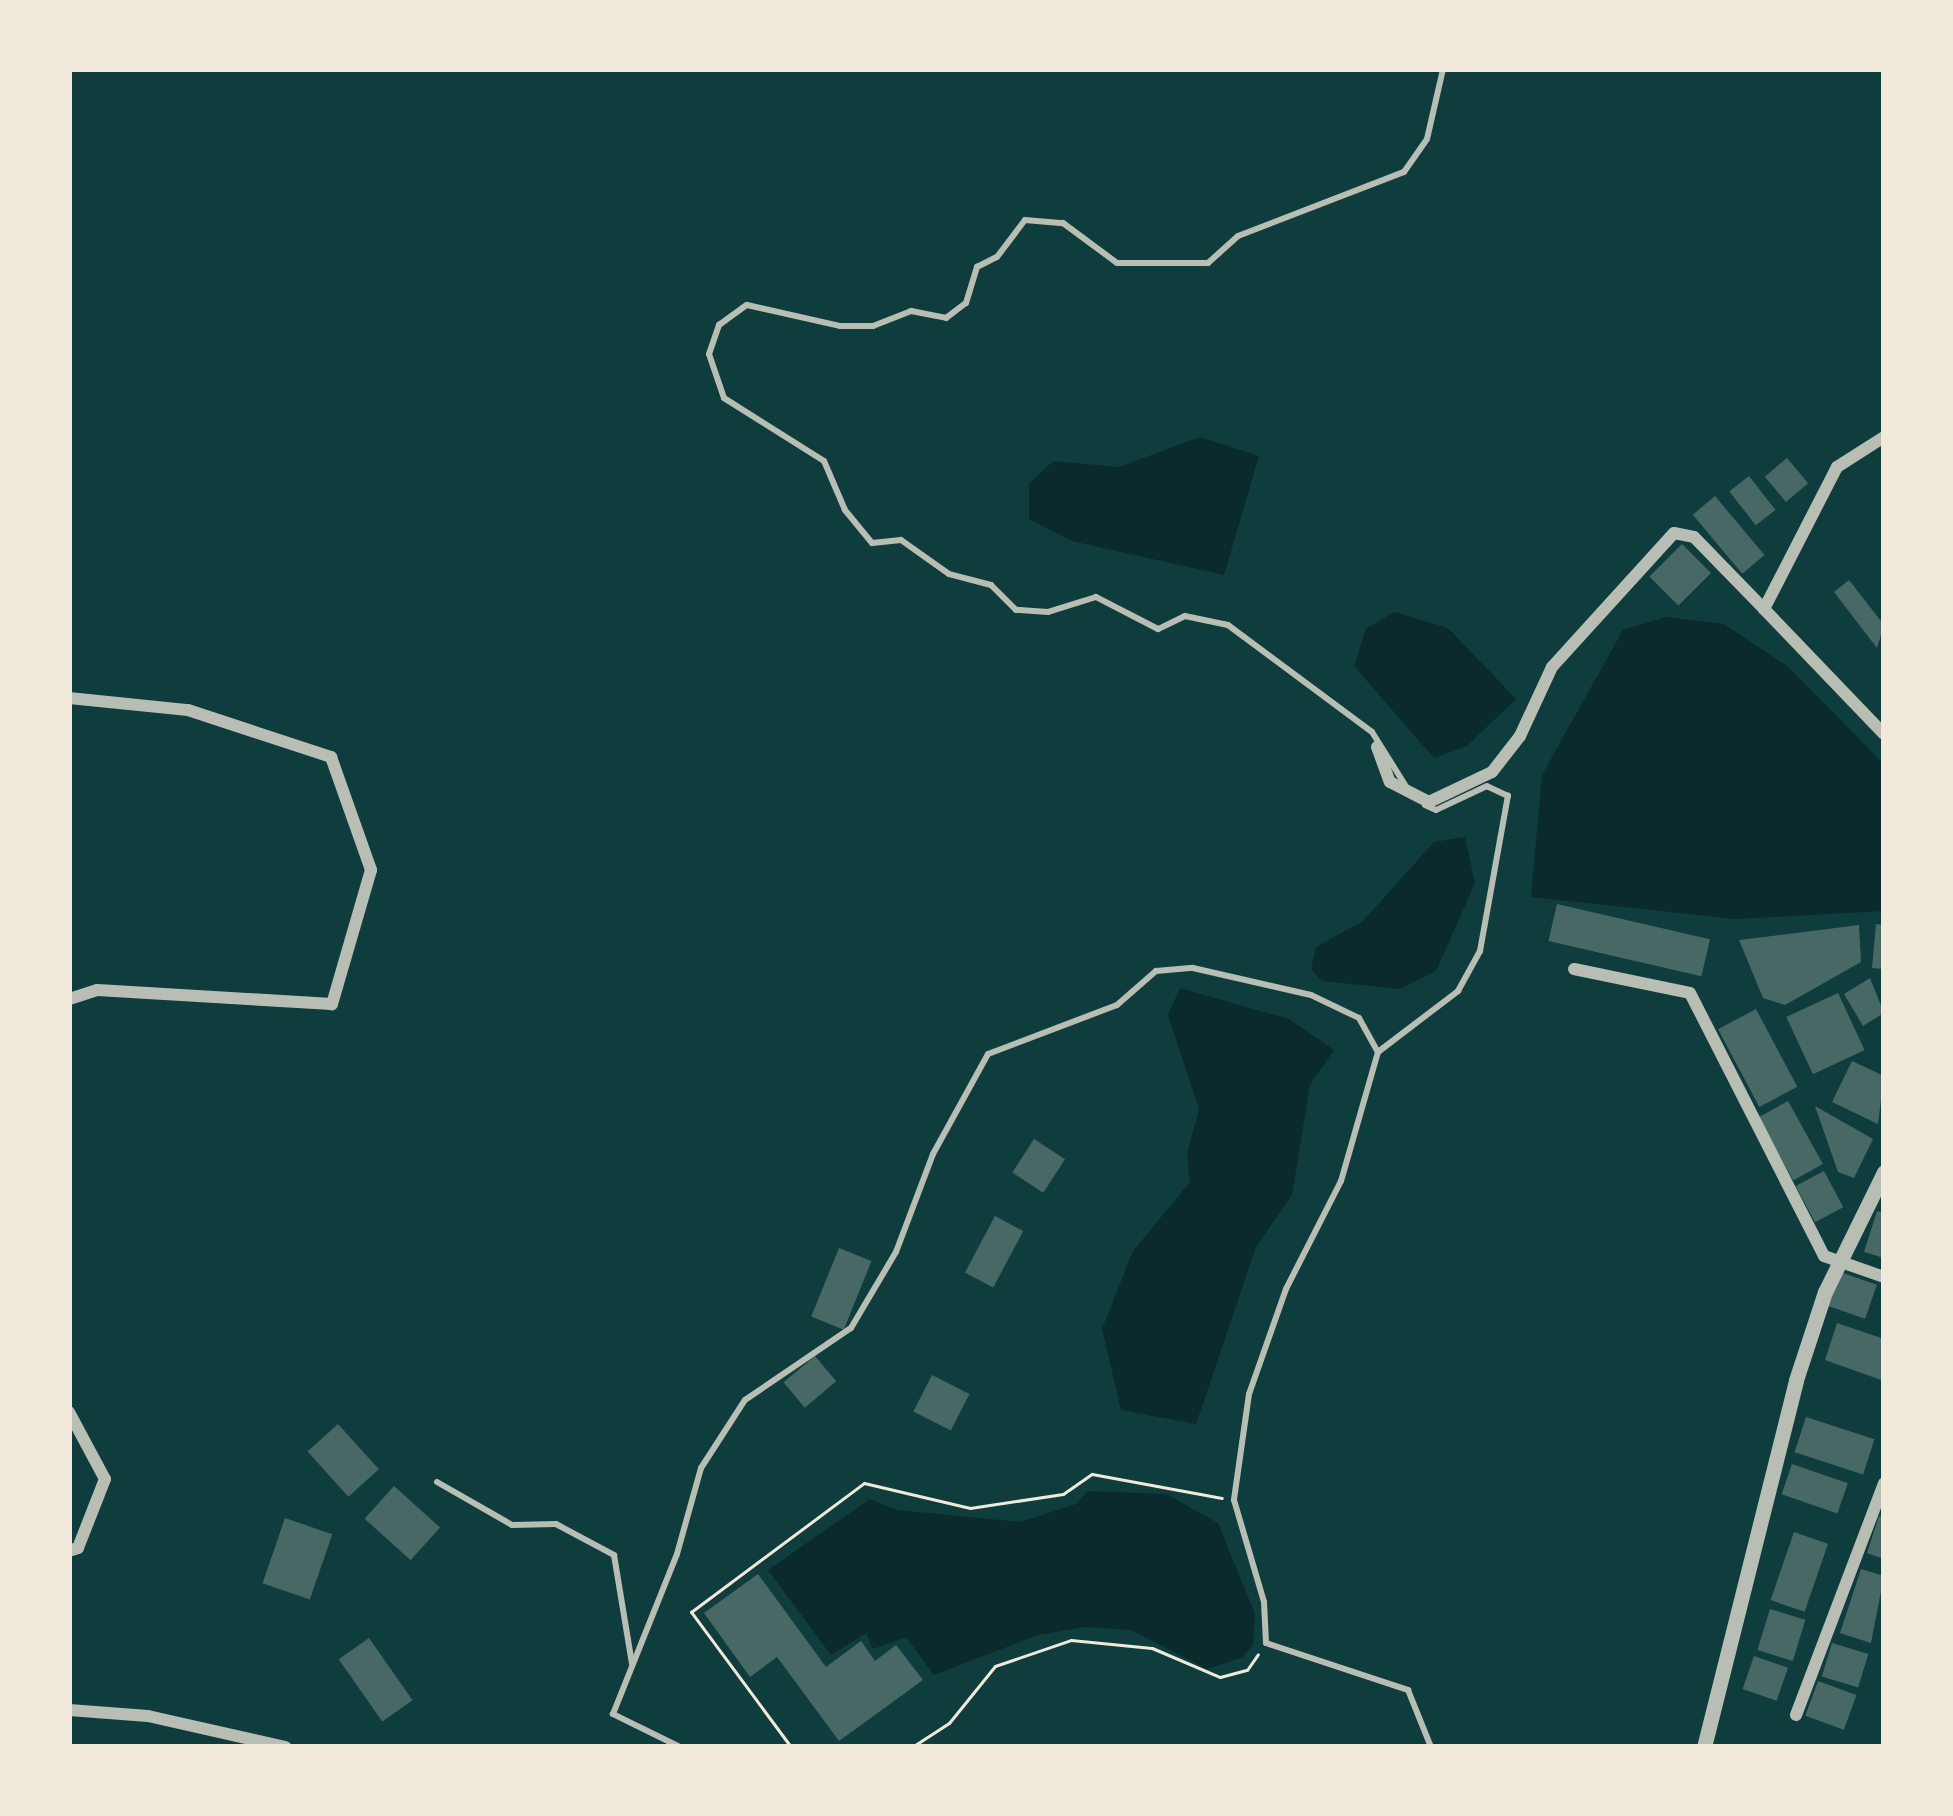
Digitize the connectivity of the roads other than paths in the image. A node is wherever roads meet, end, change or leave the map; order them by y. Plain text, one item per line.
1 (1443, 69) edge
2 (1884, 437) edge
3 (1764, 609) junction
4 (69, 698) edge
5 (1884, 734) edge
6 (1377, 747) dead end
7 (1409, 792) junction
8 (1574, 969) dead end
9 (69, 998) edge
10 (1378, 1052) junction
11 (1884, 1172) edge
12 (1840, 1262) junction
13 (1884, 1277) edge
14 (69, 1412) edge
15 (437, 1482) dead end
16 (1884, 1483) edge
17 (69, 1551) edge
18 (632, 1667) junction
19 (69, 1710) edge
20 (1796, 1714) dead end
21 (286, 1747) edge
22 (680, 1747) edge
23 (1431, 1747) edge
24 (1705, 1747) edge

1 - 7 lane
2 - 3 street
3 - 5 street
3 - 7 street
4 - 9 street
6 - 7 street
7 - 10 lane
8 - 12 street
10 - 18 lane
10 - 23 lane
11 - 12 street
12 - 13 street
12 - 24 street
14 - 17 street
15 - 18 lane
16 - 20 street
18 - 22 lane
19 - 21 street

